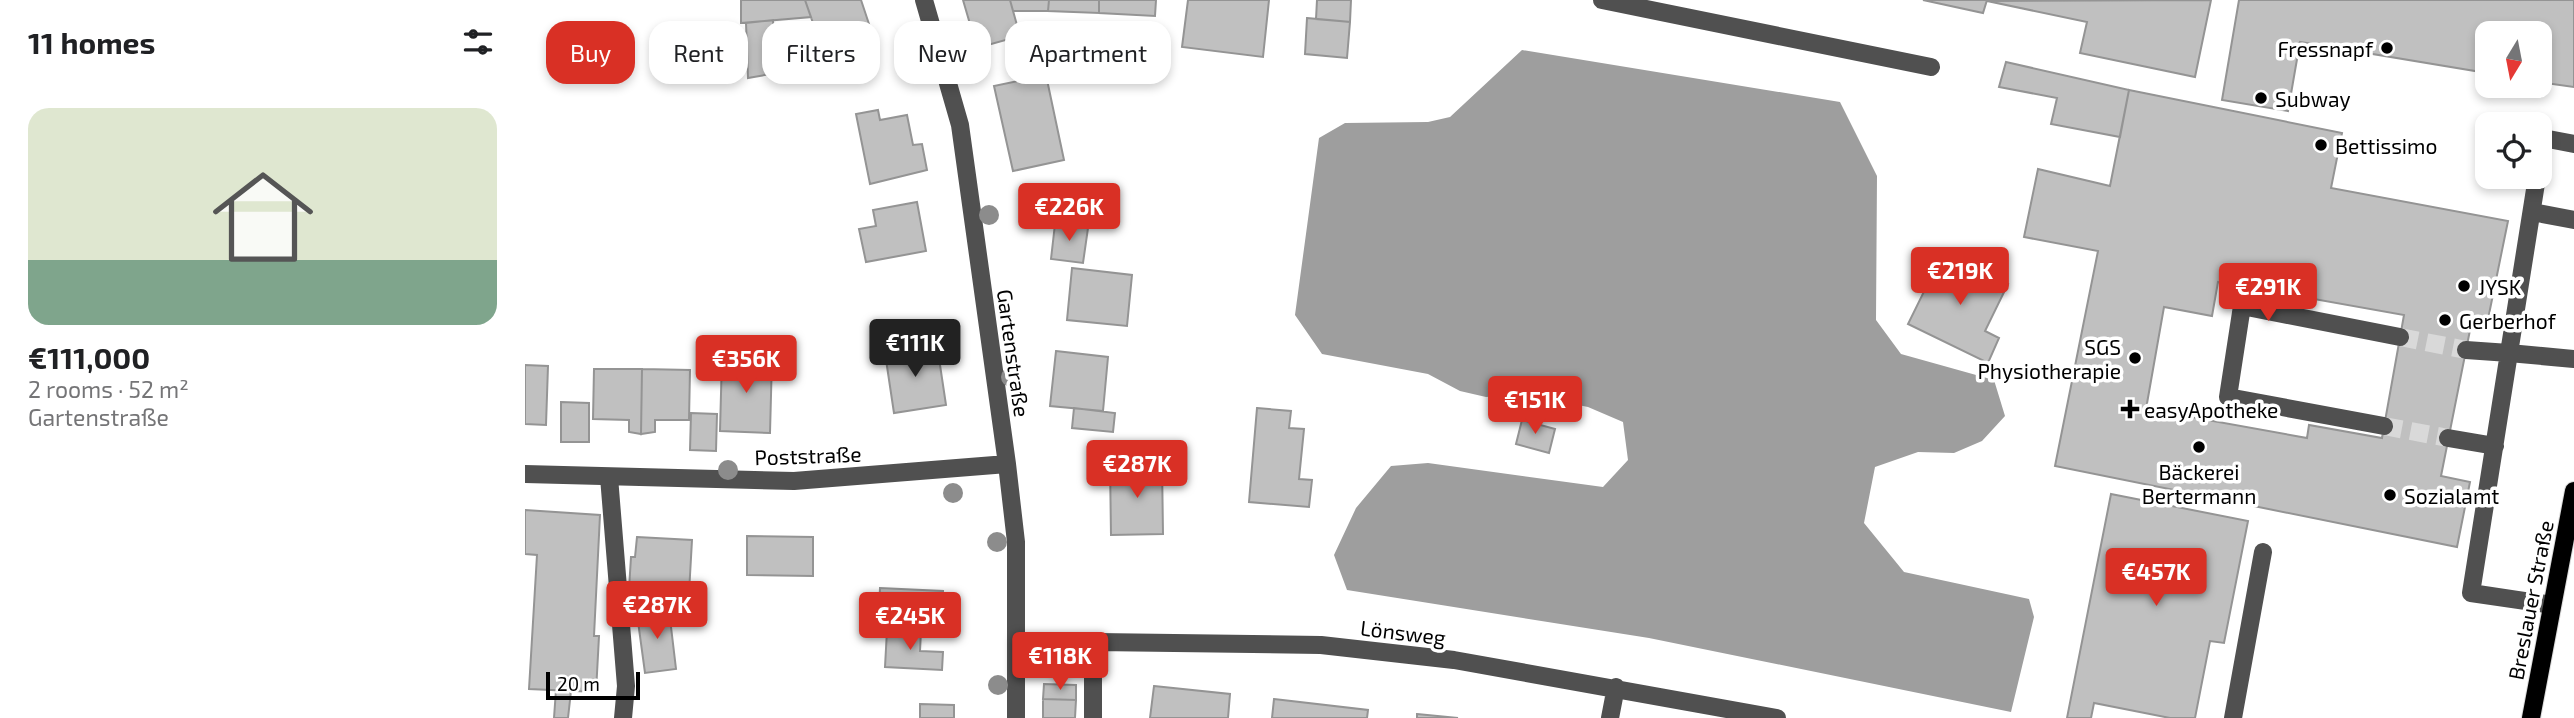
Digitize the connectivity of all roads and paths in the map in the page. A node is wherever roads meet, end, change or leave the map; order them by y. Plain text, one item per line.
1 (924, 0) edge
2 (1602, 0) edge
3 (1931, 67) dead end
4 (2552, 140) edge
5 (2574, 144) edge
6 (2535, 189) edge
7 (2532, 212) junction
8 (2574, 220) edge
9 (2400, 337) tunnel mouth
10 (2466, 350) tunnel mouth
11 (2509, 353) junction
12 (2574, 359) edge
13 (2384, 426) tunnel mouth
14 (2448, 438) tunnel mouth
15 (2495, 446) junction
16 (1007, 464) junction
17 (525, 474) edge
18 (609, 477) junction
19 (2574, 491) edge
20 (2263, 552) dead end
21 (2552, 605) junction
22 (1018, 641) junction
23 (1093, 642) junction
24 (1616, 687) junction
25 (623, 718) edge
26 (1016, 718) edge
27 (1093, 718) edge
28 (1610, 718) edge
29 (1777, 718) edge
30 (2233, 718) edge
31 (2531, 718) edge

1 - 16 street, Gartenstraße
2 - 3 street
4 - 5 street
6 - 7 street
7 - 8 street
7 - 11 street
9 - 13 street
10 - 11 street
11 - 12 street
11 - 15 street
14 - 15 street
15 - 21 street
16 - 18 street, Poststraße
16 - 22 street, Gartenstraße
17 - 18 street, Poststraße
18 - 25 street
19 - 21 main road, Breslauer Straße
20 - 30 street
21 - 31 main road, Breslauer Straße
22 - 23 street, Lönsweg
22 - 26 street, Gartenstraße
23 - 24 street, Lönsweg
23 - 27 street
24 - 28 street
24 - 29 street, Lönsweg

